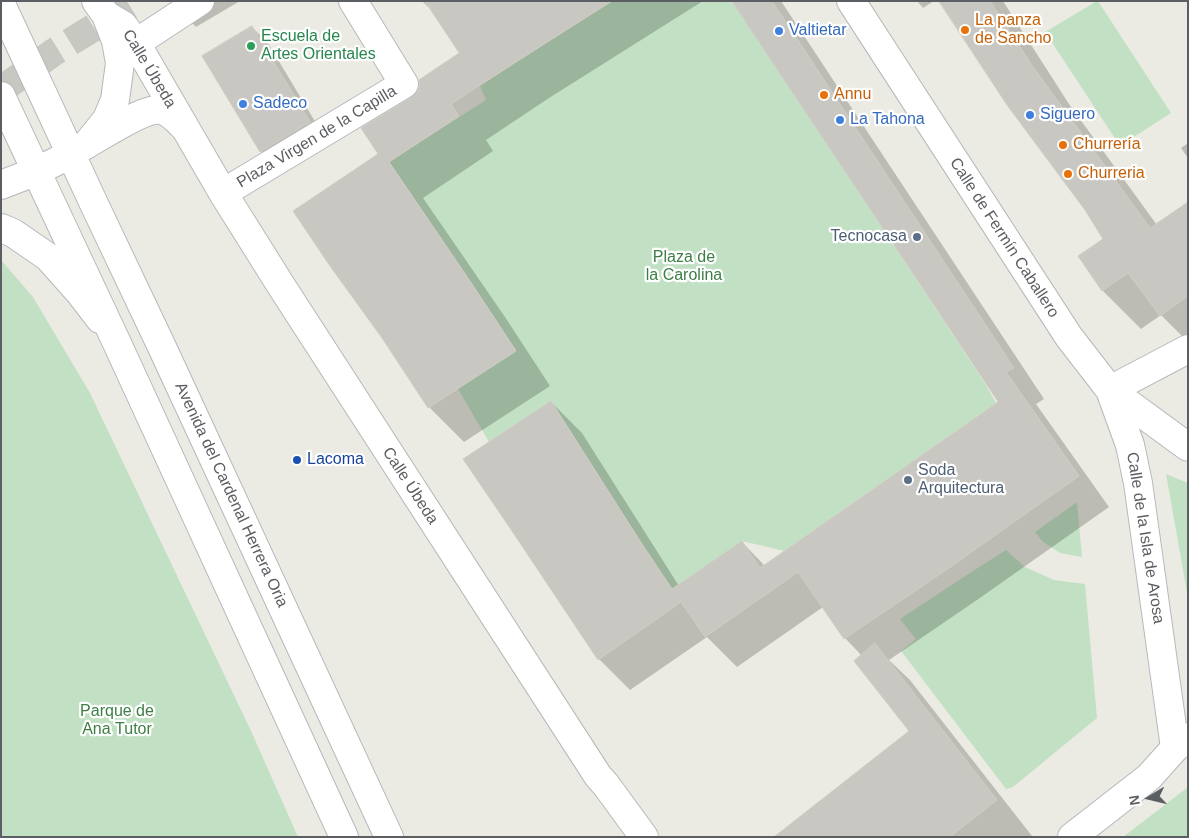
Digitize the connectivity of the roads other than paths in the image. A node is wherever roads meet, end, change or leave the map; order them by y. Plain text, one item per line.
1 (200, 1) edge
2 (353, 1) edge
3 (851, 1) edge
4 (1, 4) edge
5 (99, 5) edge
6 (136, 44) junction
7 (1, 96) edge
8 (185, 130) junction
9 (79, 149) junction
10 (37, 171) junction
11 (1, 185) edge
12 (223, 194) junction
13 (1, 228) edge
14 (116, 341) junction
15 (1188, 349) edge
16 (1110, 390) junction
17 (1188, 447) edge
18 (1182, 742) edge
19 (344, 837) edge
20 (389, 837) edge
21 (644, 837) edge
22 (1072, 837) edge

1 - 6 street
2 - 12 street, Plaza Virgen de la Capilla
3 - 16 street, Calle de Fermín Caballero
4 - 9 street, Avenida del Cardenal Herrera Oria
5 - 6 street, Calle Úbeda
5 - 9 street
6 - 8 street, Calle Úbeda
7 - 10 street
8 - 9 street, Calle Úbeda
8 - 12 street, Calle Úbeda
9 - 10 street
9 - 20 street, Avenida del Cardenal Herrera Oria
10 - 11 street
10 - 14 street
12 - 21 street, Calle Úbeda
13 - 14 street
14 - 19 street
15 - 16 street
16 - 17 street, Calle de Fermín Caballero
16 - 18 street, Calle de la Isla de Arosa
18 - 22 street, Calle de la Isla de Arosa

